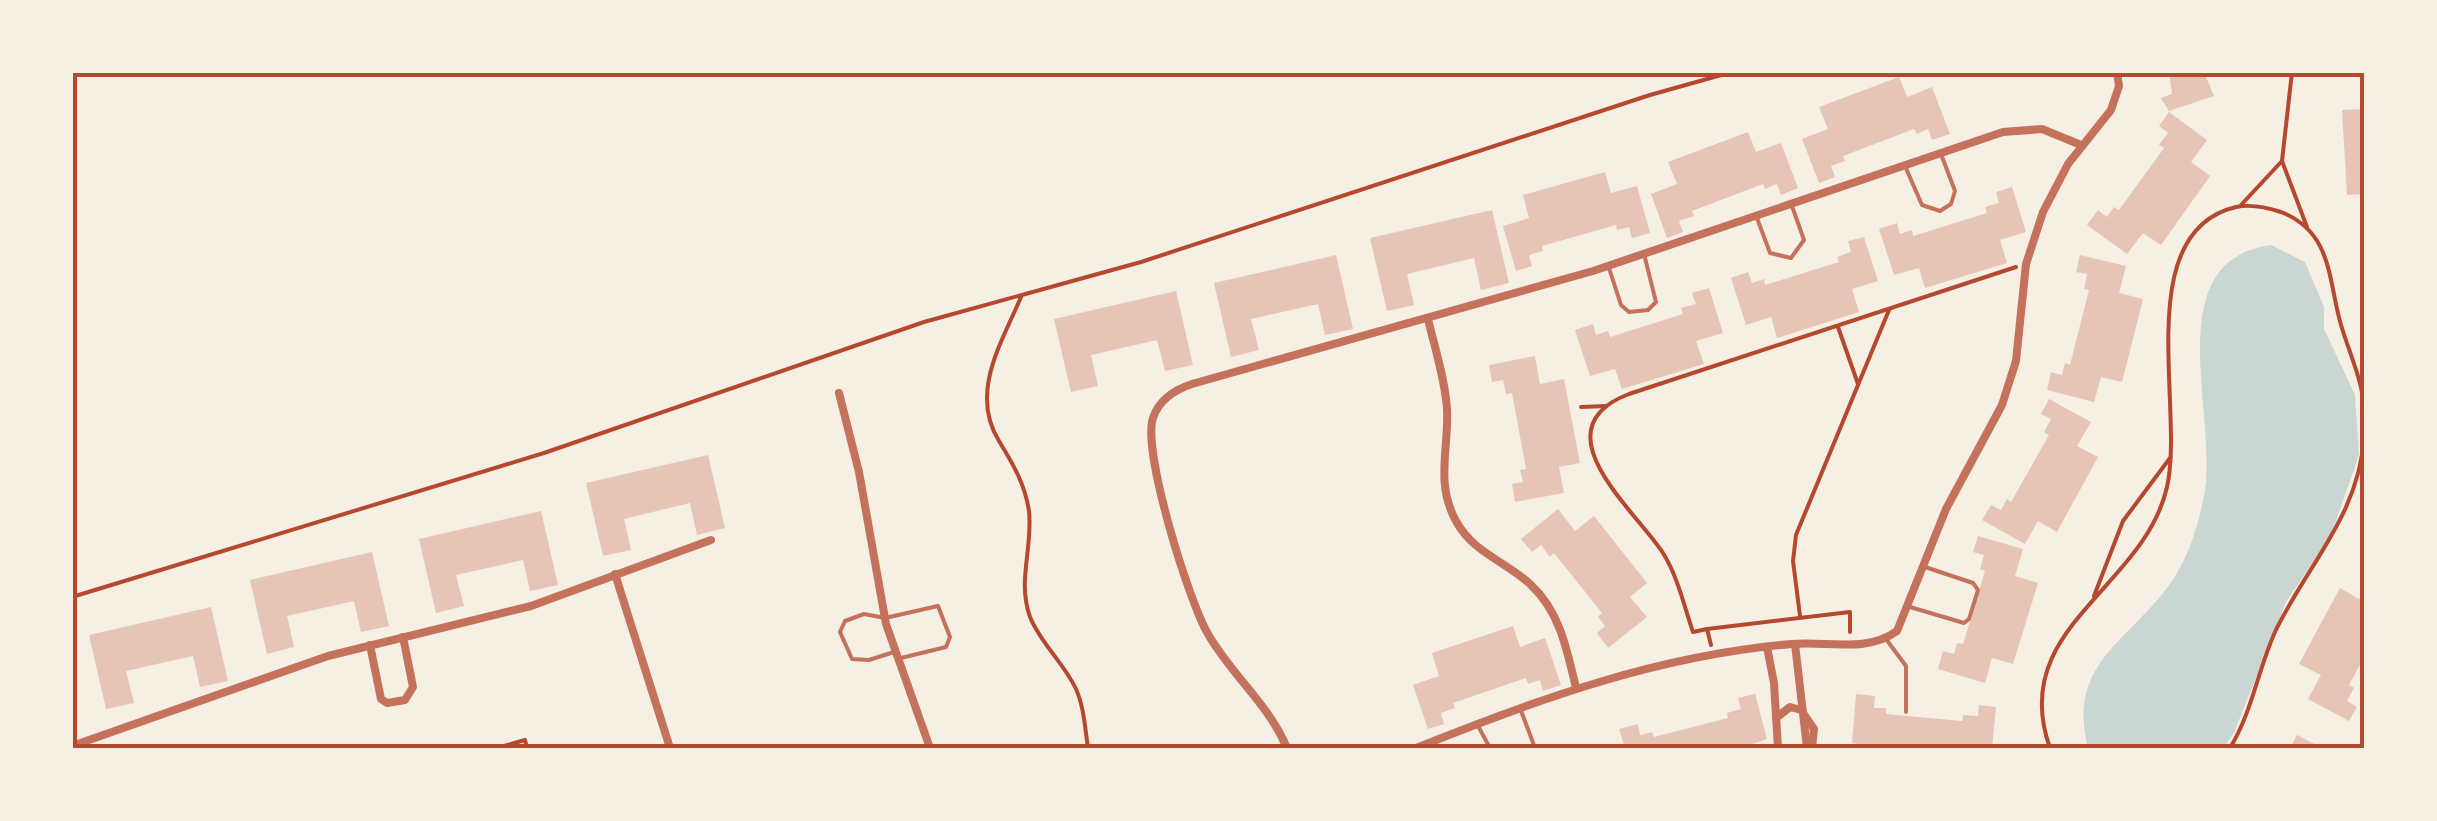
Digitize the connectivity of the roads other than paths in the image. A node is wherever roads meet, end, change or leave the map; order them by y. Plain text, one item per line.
1 (2117, 72) edge
2 (2082, 146) junction
3 (1941, 154) junction
4 (1906, 166) junction
5 (1792, 206) junction
6 (1757, 218) junction
7 (1644, 254) junction
8 (1609, 266) junction
9 (1428, 319) junction
10 (839, 393) dead end
11 (711, 540) dead end
12 (1922, 566) junction
13 (614, 574) junction
14 (1910, 607) junction
15 (885, 618) junction
16 (404, 637) junction
17 (1886, 639) junction
18 (1795, 644) junction
19 (370, 645) junction
20 (1766, 646) junction
21 (895, 656) junction
22 (1576, 688) junction
23 (1520, 708) junction
24 (1906, 712) dead end
25 (1806, 714) junction
26 (1776, 718) junction
27 (1477, 724) junction
28 (72, 746) edge
29 (670, 748) edge
30 (930, 748) edge
31 (1287, 748) edge
32 (1416, 748) edge
33 (1490, 748) edge
34 (1534, 748) edge
35 (1778, 748) edge
36 (1810, 748) edge

1 - 2 street
2 - 3 street
2 - 12 street
3 - 4 street
3 - 4 lane
4 - 5 street
5 - 6 street
5 - 6 lane
6 - 7 street
7 - 8 street
7 - 8 lane
8 - 9 street
9 - 22 street
9 - 31 street
10 - 15 street
11 - 13 street
12 - 14 street
12 - 14 lane
13 - 16 street
13 - 29 street
14 - 17 street
15 - 21 street
15 - 21 lane
15 - 21 lane
16 - 19 street
16 - 19 street
17 - 18 street
17 - 24 lane
18 - 20 street
18 - 25 street
19 - 28 street
20 - 22 street
20 - 26 street
21 - 30 street
22 - 23 street
23 - 27 street
23 - 34 lane
25 - 26 street
25 - 36 street
26 - 35 street
27 - 32 street
27 - 33 lane

